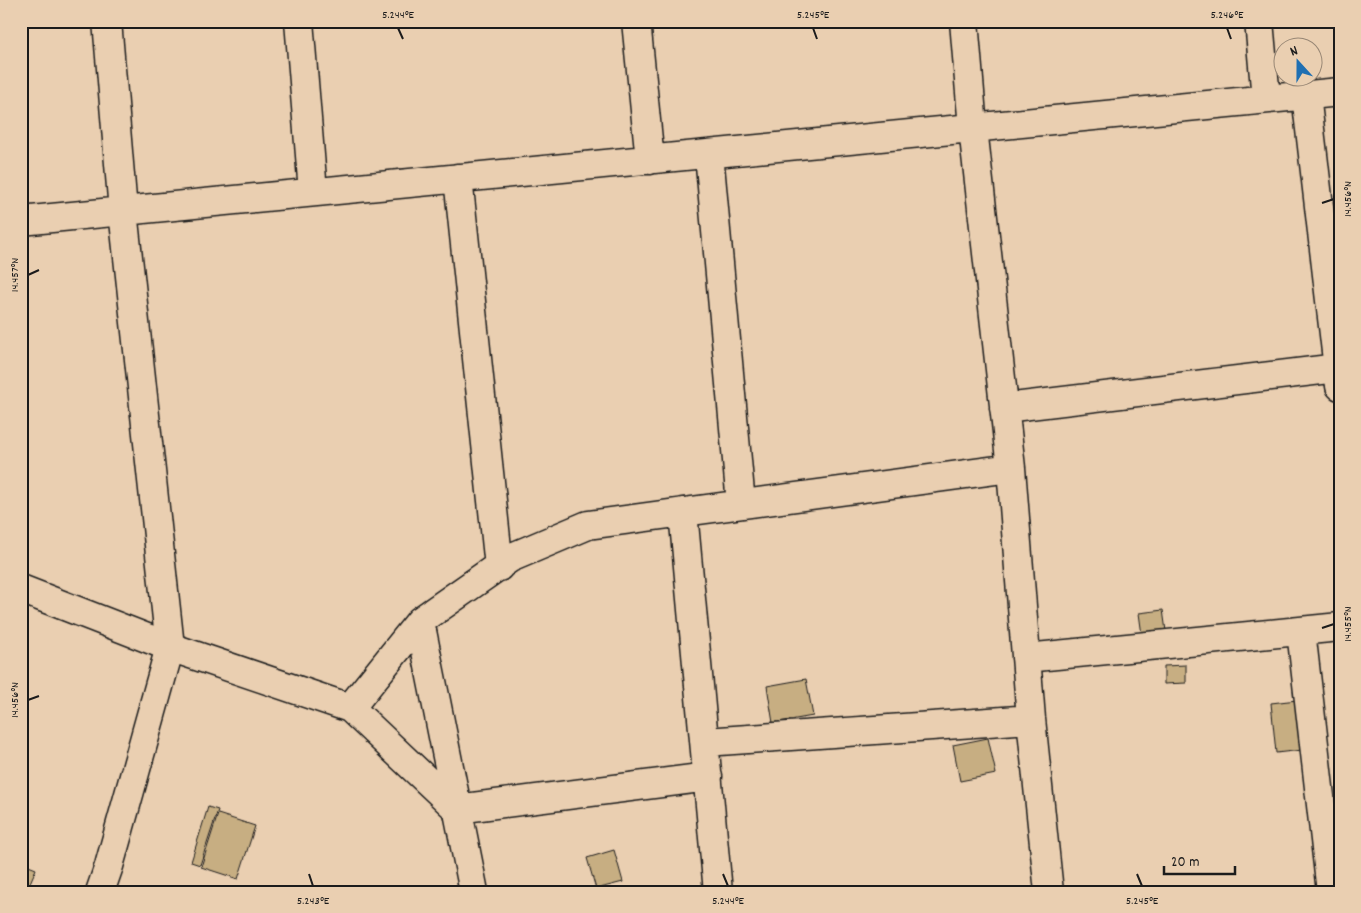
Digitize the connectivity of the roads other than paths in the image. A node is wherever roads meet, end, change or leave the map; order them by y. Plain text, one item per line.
1 (106, 21) edge
2 (299, 21) edge
3 (636, 21) edge
4 (964, 21) edge
5 (1259, 21) edge
6 (1340, 92) edge
7 (1306, 96) junction
8 (1266, 99) junction
9 (973, 128) junction
10 (709, 154) junction
11 (650, 160) junction
12 (458, 178) junction
13 (313, 192) junction
14 (123, 211) junction
15 (21, 221) edge
16 (1339, 377) edge
17 (1004, 408) junction
18 (1011, 468) junction
19 (741, 504) junction
20 (683, 512) junction
21 (499, 567) junction
22 (21, 589) edge
23 (420, 621) junction
24 (1340, 627) edge
25 (1301, 631) junction
26 (170, 647) junction
27 (1026, 658) junction
28 (350, 708) junction
29 (1031, 719) junction
30 (705, 742) junction
31 (708, 776) junction
32 (457, 809) junction
33 (100, 892) edge
34 (474, 892) edge
35 (718, 892) edge
36 (1049, 892) edge
37 (1331, 892) edge

1 - 14 street
2 - 13 street
3 - 11 street
4 - 9 street
5 - 8 street
6 - 7 street
7 - 8 street
7 - 16 street
8 - 9 street
9 - 10 street
9 - 17 street
10 - 11 street
10 - 19 street
11 - 12 street
12 - 13 street
12 - 21 street
13 - 14 street
14 - 15 street
14 - 26 street
16 - 17 street
17 - 18 street
18 - 19 street
18 - 27 street
19 - 20 street
20 - 21 street
20 - 30 street
21 - 23 street
22 - 26 street
23 - 28 street
23 - 32 street
24 - 25 street
25 - 27 street
25 - 37 street
26 - 28 street
26 - 33 street
27 - 29 street
28 - 32 street
29 - 30 street
29 - 36 street
30 - 31 street
31 - 32 street
31 - 35 street
32 - 34 street

